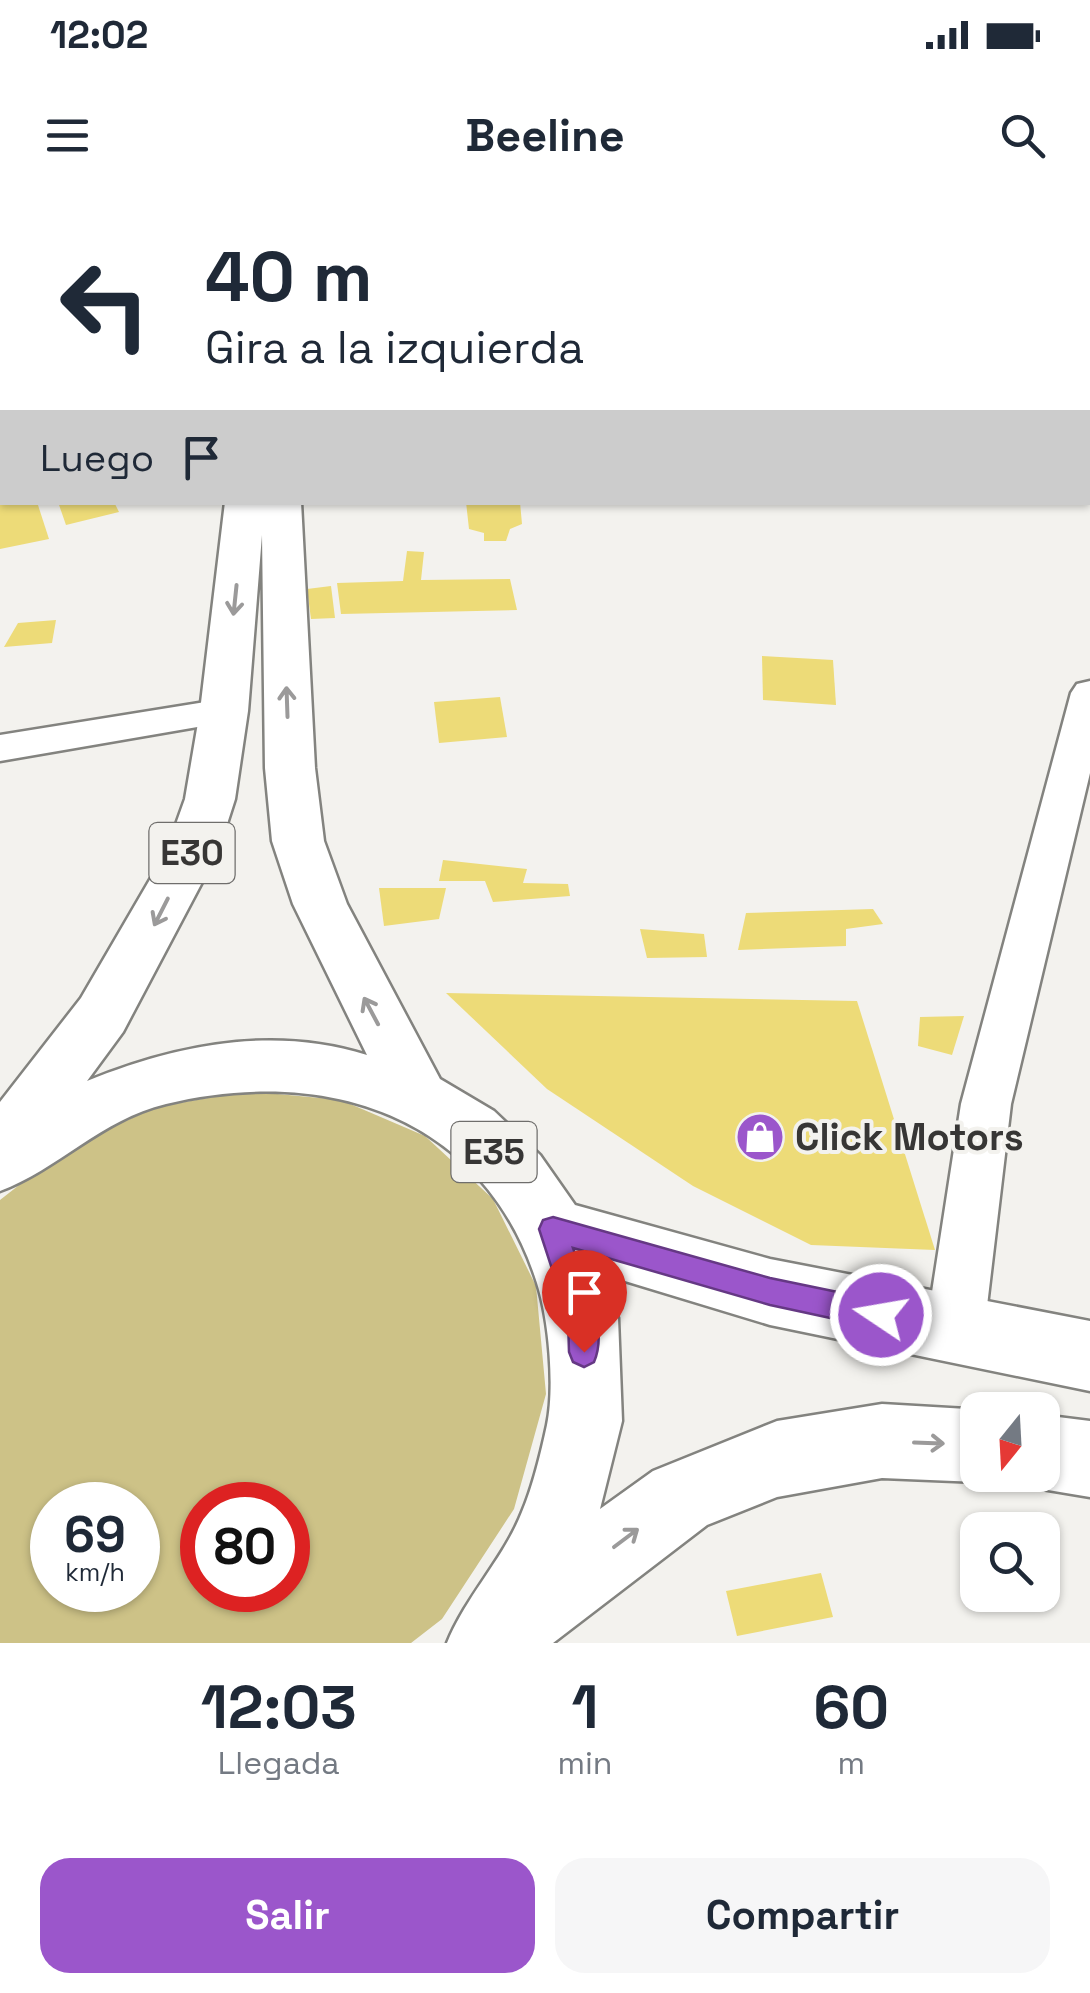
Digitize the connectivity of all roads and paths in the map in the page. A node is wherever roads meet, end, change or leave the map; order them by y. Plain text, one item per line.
1 (252, 505) edge
2 (252, 505) edge
3 (1090, 692) edge
4 (224, 711) junction
5 (0, 748) edge
6 (418, 1097) junction
7 (0, 1150) edge
8 (0, 1163) edge
9 (553, 1229) junction
10 (955, 1331) junction
11 (1090, 1356) edge
12 (960, 1444) edge
13 (1060, 1454) edge
14 (1090, 1458) edge
15 (490, 1640) edge

1 -> 4 highway, E30
6 -> 2 highway, E30
3 - 10 street
4 - 5 street
4 -> 7 highway, E30
6 - 8 highway, E35
6 - 9 highway, E35
9 - 10 highway, E35
9 - 15 highway, E35
10 - 11 highway, E35
15 -> 12 highway, E35
13 - 14 highway

